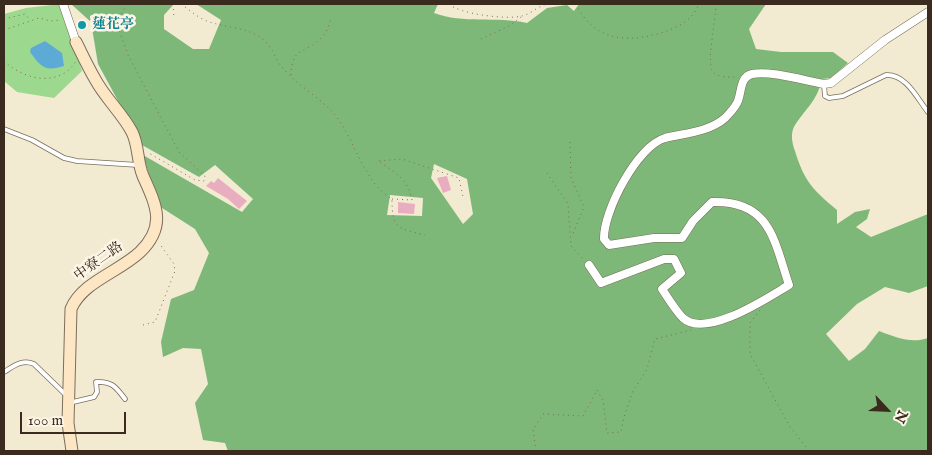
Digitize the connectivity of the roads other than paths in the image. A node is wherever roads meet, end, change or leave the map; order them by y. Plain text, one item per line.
1 (63, 4) edge
2 (928, 12) edge
3 (78, 46) joint
4 (824, 84) junction
5 (928, 112) edge
6 (4, 129) edge
7 (140, 165) junction
8 (589, 265) road end
9 (4, 372) edge
10 (68, 397) junction
11 (125, 399) dead end
12 (72, 451) edge

1 - 3 street
2 - 4 street
3 - 7 street
4 - 5 lane
4 - 8 street
6 - 7 lane
7 - 10 street, 中寮二路
9 - 10 lane
10 - 11 lane
10 - 12 street, 中寮二路

